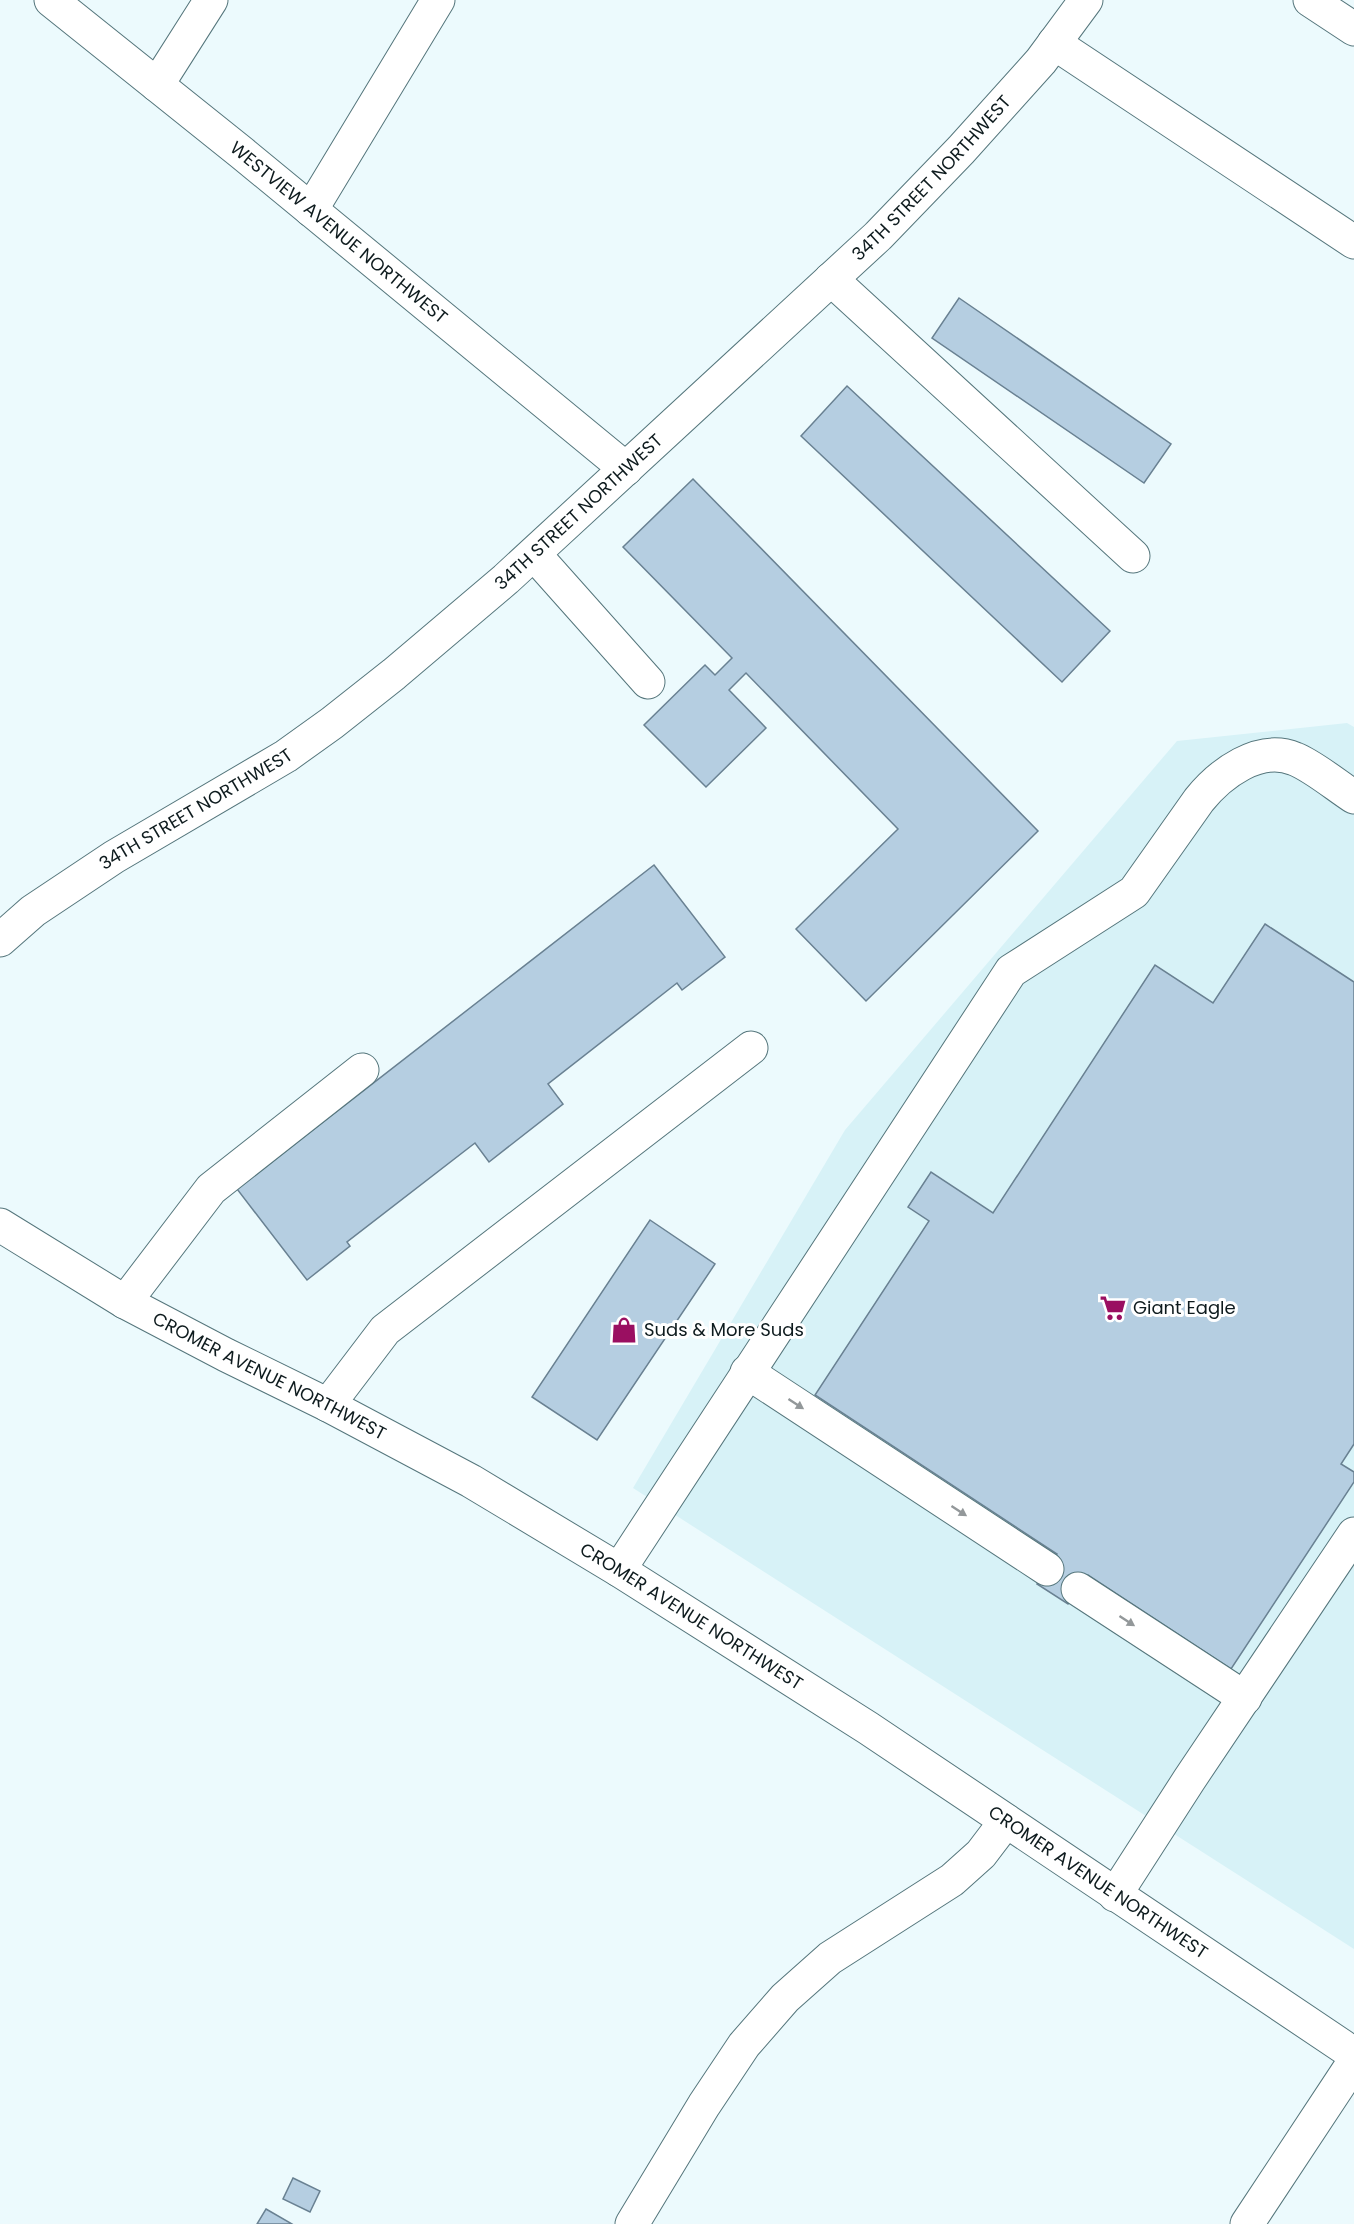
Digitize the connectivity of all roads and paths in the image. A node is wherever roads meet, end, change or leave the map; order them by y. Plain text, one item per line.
1 (51, 0) edge
2 (211, 0) edge
3 (438, 0) edge
4 (1086, 0) edge
5 (1310, 0) edge
6 (1354, 29) edge
7 (1054, 42) junction
8 (157, 85) junction
9 (311, 210) junction
10 (1354, 242) edge
11 (831, 279) junction
12 (626, 469) junction
13 (534, 554) junction
14 (1133, 556) dead end
15 (648, 682) dead end
16 (1354, 797) edge
17 (0, 940) edge
18 (752, 1048) dead end
19 (362, 1070) dead end
20 (0, 1225) edge
21 (125, 1302) junction
22 (747, 1372) junction
23 (328, 1405) junction
24 (1354, 1534) edge
25 (1047, 1569) dead end
26 (619, 1570) junction
27 (1078, 1589) dead end
28 (1245, 1698) junction
29 (1006, 1821) junction
30 (1115, 1895) junction
31 (1354, 2054) edge
32 (1354, 2062) edge
33 (632, 2224) edge
34 (1247, 2224) edge

1 - 8 street, WESTVIEW AVENUE NORTHWEST
2 - 8 street
3 - 9 street
4 - 7 street, 34TH STREET NORTHWEST
5 - 6 street
7 - 10 street
7 - 11 street, 34TH STREET NORTHWEST
8 - 9 street, WESTVIEW AVENUE NORTHWEST
9 - 12 street, WESTVIEW AVENUE NORTHWEST
11 - 12 street, 34TH STREET NORTHWEST
11 - 14 street
12 - 13 street, 34TH STREET NORTHWEST
13 - 15 street
13 - 17 street, 34TH STREET NORTHWEST
16 - 22 street
18 - 23 street
19 - 21 street
20 - 21 street, CROMER AVENUE NORTHWEST
21 - 23 street, CROMER AVENUE NORTHWEST
22 -> 25 street
22 - 26 street
23 - 26 street, CROMER AVENUE NORTHWEST
24 - 28 street
26 - 29 street, CROMER AVENUE NORTHWEST
27 -> 28 street
28 - 30 street
29 - 30 street, CROMER AVENUE NORTHWEST
29 - 33 street
30 - 31 street, CROMER AVENUE NORTHWEST
32 - 34 street

